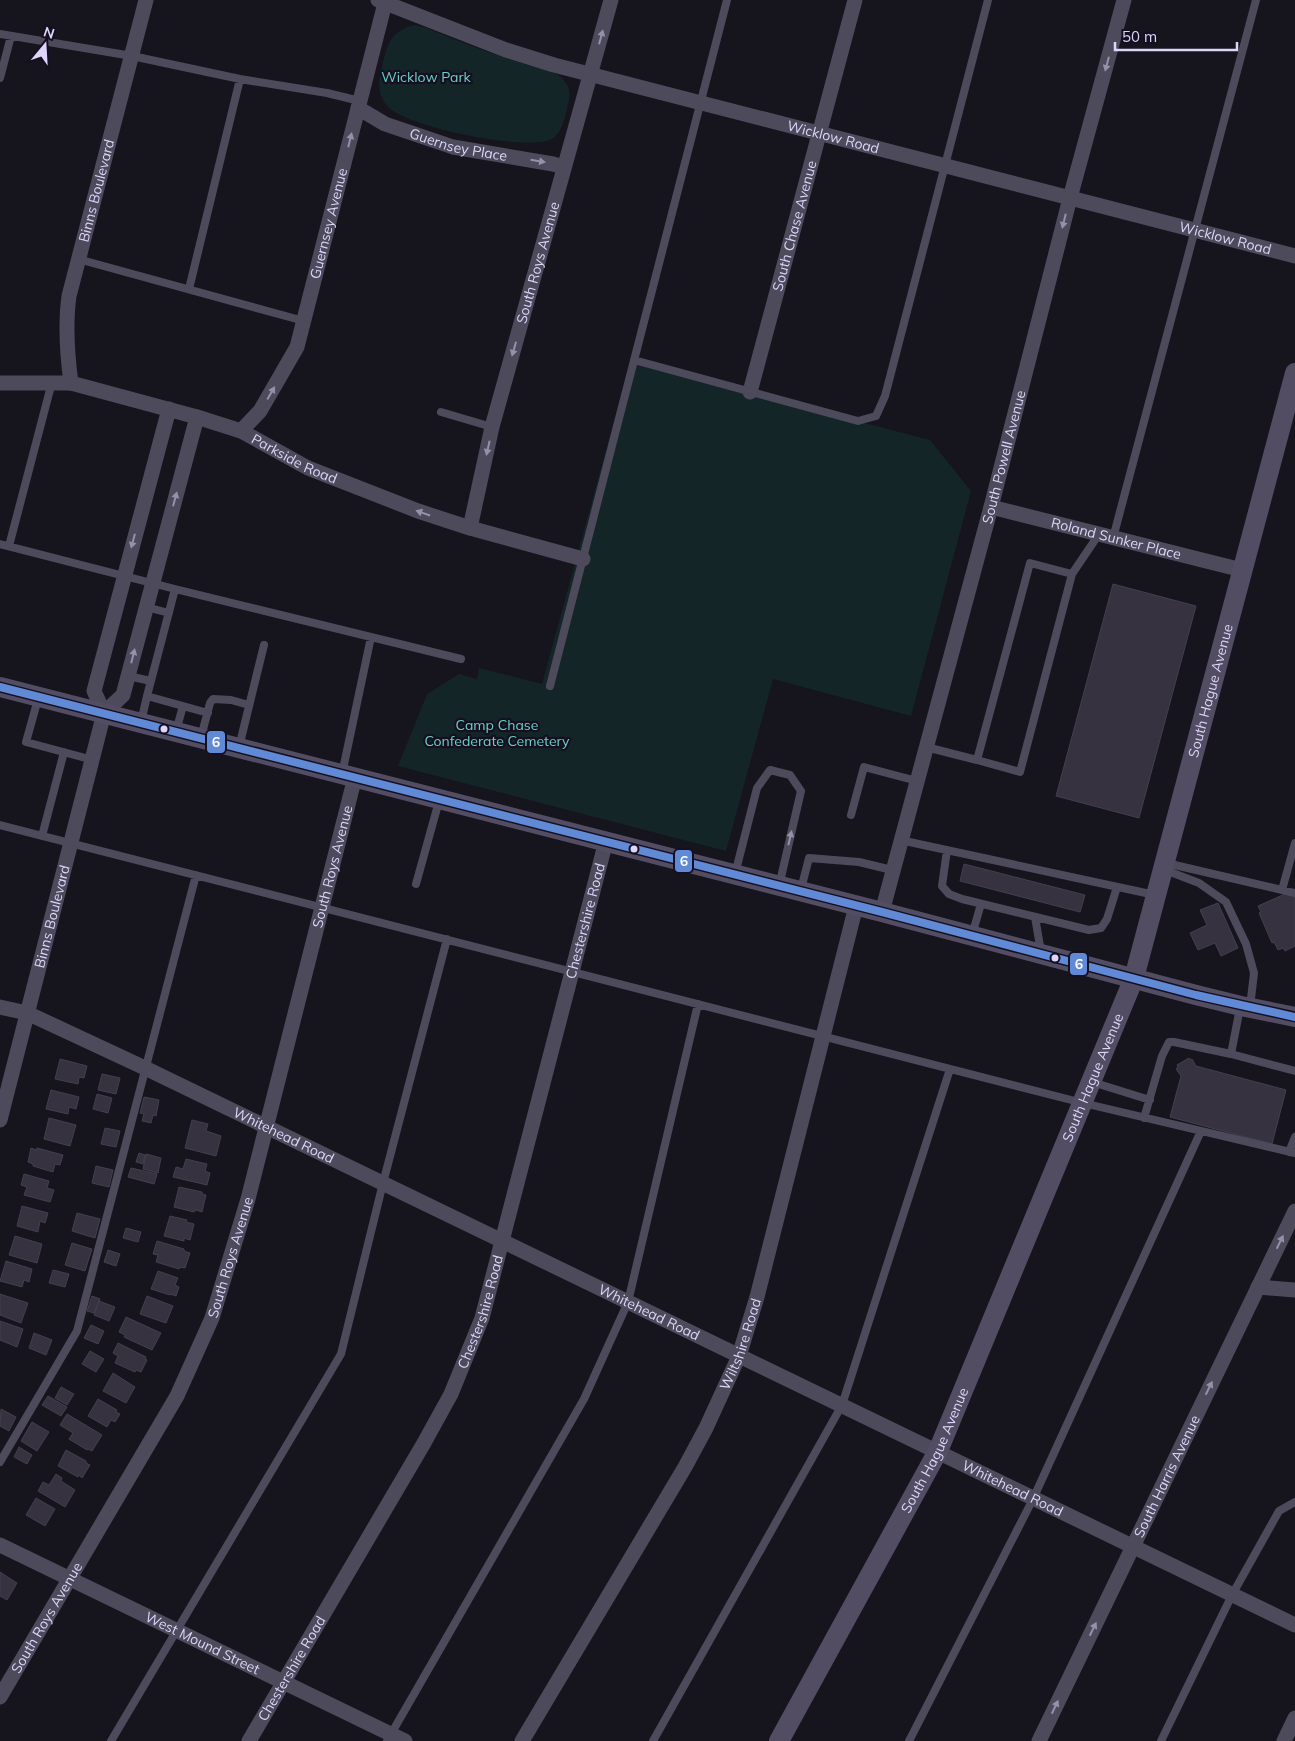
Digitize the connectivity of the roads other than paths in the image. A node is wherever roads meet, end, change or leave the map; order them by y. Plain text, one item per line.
1 (146, 0) edge
2 (611, 0) edge
3 (728, 0) edge
4 (855, 0) edge
5 (988, 0) edge
6 (1124, 0) edge
7 (1256, 0) edge
8 (382, 1) edge
9 (0, 34) edge
10 (11, 36) junction
11 (132, 56) junction
12 (591, 74) junction
13 (0, 78) edge
14 (240, 79) junction
15 (701, 102) junction
16 (359, 105) junction
17 (819, 133) junction
18 (944, 166) junction
19 (564, 167) junction
20 (1070, 198) junction
21 (1194, 230) junction
22 (1295, 256) edge
23 (78, 259) junction
24 (189, 289) junction
25 (304, 321) junction
26 (634, 360) junction
27 (1295, 373) edge
28 (0, 382) edge
29 (52, 382) junction
30 (71, 383) junction
31 (750, 392) junction
32 (169, 409) junction
33 (441, 412) dead end
34 (197, 417) junction
35 (492, 427) junction
36 (241, 431) junction
37 (991, 507) junction
38 (470, 528) junction
39 (1106, 536) junction
40 (0, 544) edge
41 (9, 546) junction
42 (583, 558) junction
43 (1242, 570) junction
44 (1072, 574) junction
45 (123, 576) junction
46 (152, 583) junction
47 (175, 589) junction
48 (146, 607) junction
49 (169, 613) junction
50 (371, 637) junction
51 (264, 645) dead end
52 (461, 659) dead end
53 (128, 676) junction
54 (151, 681) junction
55 (550, 686) dead end
56 (0, 687) edge
57 (147, 696) junction
58 (39, 697) junction
59 (249, 705) junction
60 (183, 706) junction
61 (104, 713) junction
62 (208, 713) junction
63 (140, 722) junction
64 (176, 731) junction
65 (201, 738) junction
66 (240, 747) junction
67 (926, 747) junction
68 (64, 752) junction
69 (93, 760) junction
70 (977, 760) junction
71 (349, 776) junction
72 (916, 781) junction
73 (440, 799) junction
74 (851, 815) dead end
75 (0, 825) edge
76 (42, 836) junction
77 (900, 840) junction
78 (606, 841) junction
79 (71, 843) junction
80 (1295, 844) edge
81 (947, 850) junction
82 (1164, 866) junction
83 (892, 870) junction
84 (196, 874) junction
85 (735, 874) junction
86 (416, 884) dead end
87 (779, 886) junction
88 (1117, 887) junction
89 (1282, 890) junction
90 (801, 891) junction
91 (1295, 893) edge
92 (1156, 895) junction
93 (981, 904) junction
94 (322, 906) junction
95 (856, 906) junction
96 (882, 912) junction
97 (1035, 917) junction
98 (972, 935) junction
99 (447, 939) junction
100 (1041, 954) junction
101 (572, 972) junction
102 (1134, 978) junction
103 (698, 1004) junction
104 (0, 1007) edge
105 (1245, 1007) junction
106 (26, 1013) junction
107 (1295, 1016) edge
108 (824, 1036) junction
109 (1231, 1054) junction
110 (145, 1068) junction
111 (950, 1069) junction
112 (1295, 1070) edge
113 (1092, 1082) junction
114 (1150, 1100) junction
115 (1083, 1103) junction
116 (1144, 1118) junction
117 (0, 1120) edge
118 (266, 1126) junction
119 (1201, 1131) junction
120 (1295, 1137) edge
121 (1292, 1153) edge
122 (383, 1183) junction
123 (1295, 1212) edge
124 (502, 1242) junction
125 (1258, 1287) junction
126 (1295, 1290) edge
127 (628, 1302) junction
128 (739, 1356) junction
129 (842, 1406) junction
130 (938, 1451) junction
131 (0, 1462) edge
132 (1033, 1499) junction
133 (1295, 1502) edge
134 (0, 1545) edge
135 (1133, 1547) junction
136 (70, 1579) junction
137 (1232, 1595) junction
138 (1295, 1625) edge
139 (177, 1630) junction
140 (284, 1682) junction
141 (0, 1697) edge
142 (1295, 1718) edge
143 (394, 1739) edge
144 (111, 1741) edge
145 (249, 1741) edge
146 (522, 1741) edge
147 (653, 1741) edge
148 (779, 1741) edge
149 (909, 1741) edge
150 (1038, 1741) edge
151 (1161, 1741) edge
152 (1284, 1741) edge

1 - 11 street, Binns Boulevard
12 -> 2 street, South Roys Avenue
3 - 15 lane
4 - 17 street, South Chase Avenue
5 - 18 lane
6 -> 20 street, South Powell Avenue
7 - 21 lane
8 - 12 street, Wicklow Road
8 - 16 street, Guernsey Avenue
9 - 10 lane
10 - 11 lane
10 - 13 lane
11 - 14 lane
11 - 23 street, Binns Boulevard
12 - 15 street, Wicklow Road
12 - 19 street, South Roys Avenue
14 - 16 lane
14 - 24 lane
15 - 17 street, Wicklow Road
15 - 26 lane
16 -> 19 street, Guernsey Place
25 -> 16 street, Guernsey Avenue
17 - 18 street, Wicklow Road
17 - 31 street, South Chase Avenue
18 - 20 street, Wicklow Road
18 - 31 lane
19 -> 35 street, South Roys Avenue
20 - 21 street, Wicklow Road
20 -> 37 street, South Powell Avenue
21 - 22 street, Wicklow Road
21 - 39 lane
23 - 24 lane
23 - 30 street, Binns Boulevard
24 - 25 lane
36 -> 25 street, Guernsey Avenue
26 - 31 lane
26 - 42 lane
27 - 43 main road, South Hague Avenue
28 - 29 street, Parkside Road
29 - 30 street, Parkside Road
29 - 41 lane
30 - 32 street, Parkside Road
32 - 34 street, Parkside Road
32 -> 45 street
33 - 35 lane
34 - 36 street, Parkside Road
46 -> 34 street
35 -> 38 street, South Roys Avenue
38 -> 36 street, Parkside Road
37 - 39 street, Roland Sunker Place
37 - 67 street, South Powell Avenue
38 - 42 street, Parkside Road
39 - 43 street, Roland Sunker Place
39 - 44 lane
40 - 41 lane
41 - 45 lane
42 - 55 lane
43 - 82 main road, South Hague Avenue
44 - 70 lane
44 - 70 lane
45 - 46 lane
45 - 61 street
46 - 47 lane
46 - 48 street
47 - 49 lane
47 - 50 lane
48 - 49 lane
53 -> 48 street
49 - 54 lane
50 - 52 lane
50 - 71 lane
51 - 59 lane
53 - 54 lane
53 - 61 street
54 - 57 lane
56 - 58 main road
57 - 60 lane
57 - 63 lane
58 - 61 main road
58 - 68 lane
59 - 62 lane
59 - 66 lane
60 - 62 lane
60 - 64 lane
61 - 63 main road
61 - 69 street, Binns Boulevard
62 - 65 lane
63 - 64 main road
64 - 65 main road
65 - 66 main road
66 - 71 main road
67 - 70 lane
67 - 72 street, South Powell Avenue
68 - 69 lane
68 - 76 lane
69 - 79 street, Binns Boulevard
71 - 73 main road
71 - 94 street, South Roys Avenue
72 - 74 lane
72 - 77 street, South Powell Avenue
73 - 78 main road
73 - 86 lane
75 - 76 lane
76 - 79 lane
77 - 81 lane
77 - 83 street, South Powell Avenue
78 - 85 main road
78 - 101 street, Chestershire Road
79 - 84 lane
79 - 106 street, Binns Boulevard
80 - 89 lane
81 - 88 lane
81 - 93 lane
82 - 89 lane
82 - 92 main road, South Hague Avenue
82 - 105 lane
83 - 90 lane
83 - 96 street, South Powell Avenue
84 - 94 lane
84 - 110 lane
85 - 87 main road
87 -> 85 lane
87 - 90 main road
88 - 92 lane
88 - 97 lane
89 - 91 lane
90 - 95 main road
92 - 102 main road, South Hague Avenue
93 - 97 lane
93 - 98 lane
94 - 99 lane
94 - 118 street, South Roys Avenue
95 - 96 main road
95 - 108 street, Wiltshire Road
96 - 98 main road
97 - 100 lane
98 - 100 main road
99 - 101 lane
99 - 122 lane
100 - 102 main road
101 - 103 lane
101 - 124 street, Chestershire Road
102 - 105 main road
102 - 113 main road, South Hague Avenue
103 - 108 lane
103 - 127 lane
104 - 106 street, Whitehead Road
105 - 107 main road
105 - 109 lane
106 - 110 street, Whitehead Road
106 - 117 street, Binns Boulevard
108 - 111 lane
108 - 128 street, Wiltshire Road
109 - 112 lane
109 - 114 lane
110 - 118 street, Whitehead Road
110 - 131 lane
111 - 115 lane
111 - 129 lane
113 - 114 lane
113 - 115 main road, South Hague Avenue
114 - 116 lane
115 - 116 lane
115 - 130 main road, South Hague Avenue
116 - 119 lane
118 - 122 street, Whitehead Road
118 - 136 street, South Roys Avenue
119 - 121 lane
119 - 132 lane
120 - 121 lane
122 - 124 street, Whitehead Road
122 - 139 lane
125 -> 123 street, South Harris Avenue
124 - 127 street, Whitehead Road
124 - 140 street, Chestershire Road
125 - 126 street
135 -> 125 street, South Harris Avenue
127 - 128 street, Whitehead Road
127 - 143 lane
128 - 129 street, Whitehead Road
128 - 146 street, Wiltshire Road
129 - 130 street, Whitehead Road
129 - 147 lane
130 - 132 street, Whitehead Road
130 - 148 main road, South Hague Avenue
132 - 135 street, Whitehead Road
132 - 149 lane
133 - 137 lane
134 - 136 street, West Mound Street
135 - 137 street, Whitehead Road
150 -> 135 street, South Harris Avenue
136 - 139 street, West Mound Street
136 - 141 street, South Roys Avenue
137 - 138 street, Whitehead Road
137 - 151 lane
139 - 140 street, West Mound Street
139 - 144 lane
140 - 143 street, West Mound Street
140 - 145 street, Chestershire Road
142 - 152 street

